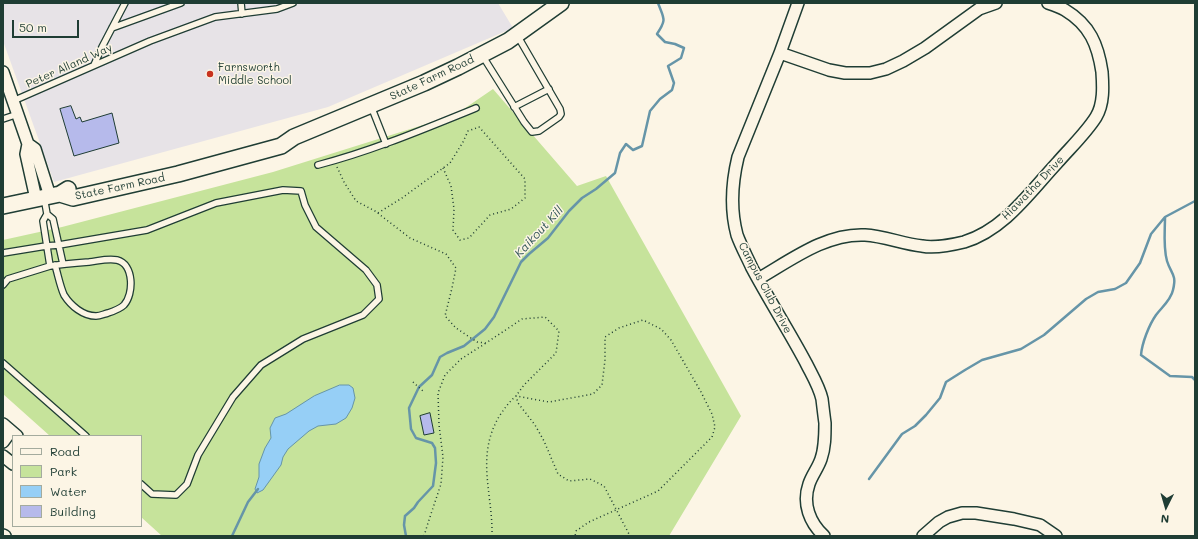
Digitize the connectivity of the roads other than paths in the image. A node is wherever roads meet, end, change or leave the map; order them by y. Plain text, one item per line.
1 (125, 3) edge
2 (181, 3) edge
3 (241, 3) edge
4 (293, 3) edge
5 (561, 3) edge
6 (798, 3) edge
7 (996, 3) edge
8 (1048, 3) edge
9 (242, 14) junction
10 (112, 28) junction
11 (517, 34) junction
12 (780, 53) junction
13 (482, 54) junction
14 (94, 66) junction
15 (3, 72) edge
16 (549, 89) junction
17 (14, 101) junction
18 (371, 105) junction
19 (514, 107) junction
20 (476, 108) dead end
21 (18, 114) junction
22 (3, 119) edge
23 (386, 144) junction
24 (318, 165) dead end
25 (48, 197) junction
26 (3, 206) edge
27 (47, 214) junction
28 (59, 245) junction
29 (46, 246) junction
30 (3, 253) edge
31 (63, 264) junction
32 (52, 266) junction
33 (758, 279) junction
34 (3, 286) edge
35 (3, 363) edge
36 (10, 430) edge
37 (85, 435) edge
38 (3, 442) edge
39 (3, 456) edge
40 (12, 463) edge
41 (142, 485) edge
42 (824, 536) edge
43 (923, 536) edge
44 (1056, 536) edge

1 - 10 lane
2 - 10 lane
3 - 9 lane
4 - 9 lane, Peter Alland Way
5 - 11 main road, State Farm Road
6 - 12 street, Campus Club Drive
7 - 12 street
8 - 33 street, Hiawatha Drive
9 - 14 lane, Peter Alland Way
10 - 14 lane
11 - 13 main road, State Farm Road
11 - 16 lane
12 - 33 street, Campus Club Drive
13 - 18 main road, State Farm Road
13 - 19 lane
14 - 17 lane, Peter Alland Way
15 - 17 street
16 - 19 lane
16 - 19 lane
17 - 21 street
18 - 23 lane
18 - 25 main road, State Farm Road
20 - 23 lane
21 - 22 lane
21 - 25 street
23 - 24 lane
25 - 26 main road, State Farm Road
25 - 27 lane
27 - 28 lane
27 - 29 lane
28 - 29 lane
28 - 31 lane
28 - 41 lane
29 - 30 lane
29 - 32 lane
31 - 32 lane
31 - 32 lane
32 - 34 lane
33 - 42 street, Campus Club Drive
35 - 37 lane
36 - 38 street
39 - 40 street
43 - 44 street

